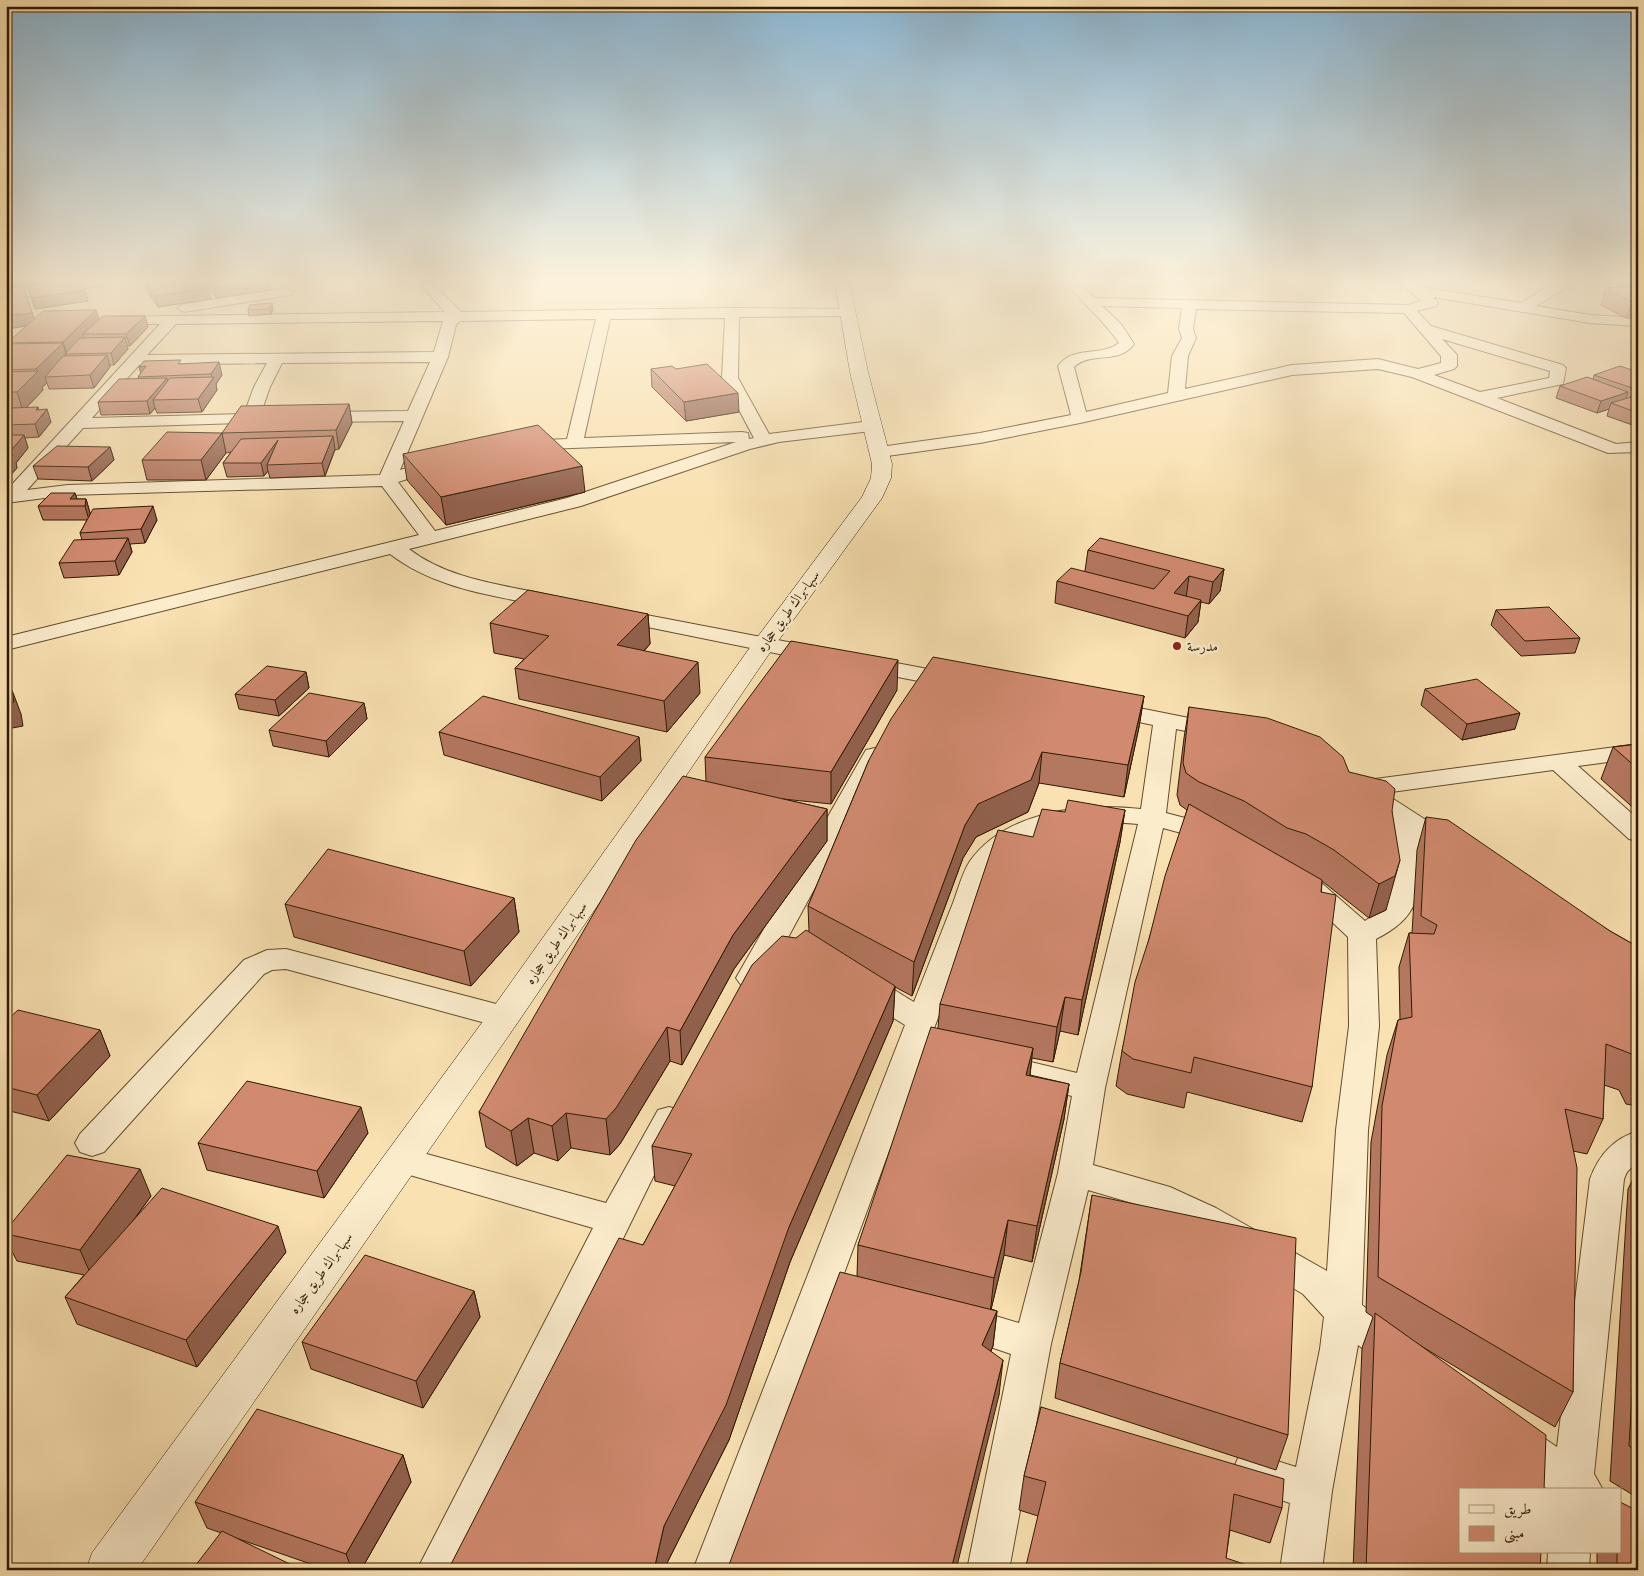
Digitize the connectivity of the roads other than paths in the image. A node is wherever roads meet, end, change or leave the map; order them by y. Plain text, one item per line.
1 (140, 355) edge
2 (595, 355) edge
3 (731, 355) edge
4 (857, 355) edge
5 (1096, 355) edge
6 (1181, 355) edge
7 (1449, 355) edge
8 (1512, 355) edge
9 (440, 357) joint
10 (277, 358) junction
11 (135, 360) junction
12 (1418, 374) junction
13 (1176, 396) junction
14 (1480, 397) junction
15 (415, 416) junction
16 (251, 418) junction
17 (280, 418) edge
18 (299, 418) edge
19 (1080, 418) junction
20 (78, 422) junction
21 (770, 437) junction
22 (876, 439) junction
23 (575, 442) junction
24 (512, 447) edge
25 (1638, 447) edge
26 (1614, 449) junction
27 (454, 459) edge
28 (1638, 461) edge
29 (387, 480) junction
30 (8, 498) edge
31 (431, 538) junction
32 (394, 547) junction
33 (6, 644) edge
34 (764, 644) junction
35 (978, 685) edge
36 (1086, 705) edge
37 (1165, 720) junction
38 (887, 733) edge
39 (1239, 736) edge
40 (1638, 751) edge
41 (1559, 762) junction
42 (1153, 816) junction
43 (1406, 819) junction
44 (1638, 833) edge
45 (1238, 844) edge
46 (1472, 862) edge
47 (1281, 868) edge
48 (1362, 934) junction
49 (845, 975) edge
50 (736, 1003) edge
51 (504, 1017) junction
52 (936, 1045) junction
53 (1089, 1088) junction
54 (682, 1096) edge
55 (92, 1143) dead end
56 (1638, 1144) edge
57 (401, 1160) junction
58 (1075, 1173) junction
59 (616, 1220) junction
60 (929, 1312) edge
61 (1343, 1312) junction
62 (1032, 1344) junction
63 (1422, 1371) edge
64 (1494, 1424) edge
65 (1218, 1462) edge
66 (1576, 1488) edge
67 (1312, 1491) junction
68 (1569, 1554) edge
69 (109, 1570) edge
70 (438, 1570) edge
71 (714, 1570) edge
72 (988, 1570) edge
73 (1301, 1570) edge
74 (1568, 1570) edge

1 - 11 street
2 - 23 street
3 - 21 street
4 - 22 main road, سبها-براك طريق حجاره
5 - 19 street
6 - 13 street
7 - 12 street
8 - 14 street
9 - 10 street
9 - 15 street
10 - 11 street
10 - 16 street
11 - 20 street
12 - 13 street
12 - 14 street
13 - 19 street
14 - 26 street
15 - 18 street
15 - 29 street
16 - 17 street
16 - 20 street
19 - 22 street
20 - 30 street
21 - 22 street
21 - 23 street
21 - 31 street
22 - 34 main road, سبها-براك طريق حجاره
23 - 24 street
25 - 26 street
26 - 28 street
27 - 29 street
29 - 30 street
29 - 31 street
31 - 32 street
32 - 33 street
32 - 34 street
34 - 35 street
34 - 51 main road, سبها-براك طريق حجاره
36 - 37 street
37 - 39 street
37 - 42 street
38 - 50 street
40 - 41 street
41 - 43 street
41 - 44 street
42 - 45 street
42 - 52 street
42 - 53 street
43 - 46 street
43 - 48 street
47 - 48 street
48 - 61 street
49 - 52 street
51 - 55 street
51 - 57 main road, سبها-براك طريق حجاره
52 - 53 street
52 - 71 street
53 - 58 street
54 - 59 street
56 - 66 street
57 - 59 street
57 - 69 main road, سبها-براك طريق حجاره
58 - 61 street
58 - 62 street
59 - 70 street
60 - 62 street
61 - 63 street
61 - 67 street
62 - 72 street
64 - 66 street
65 - 67 street
67 - 73 street
68 - 74 street

